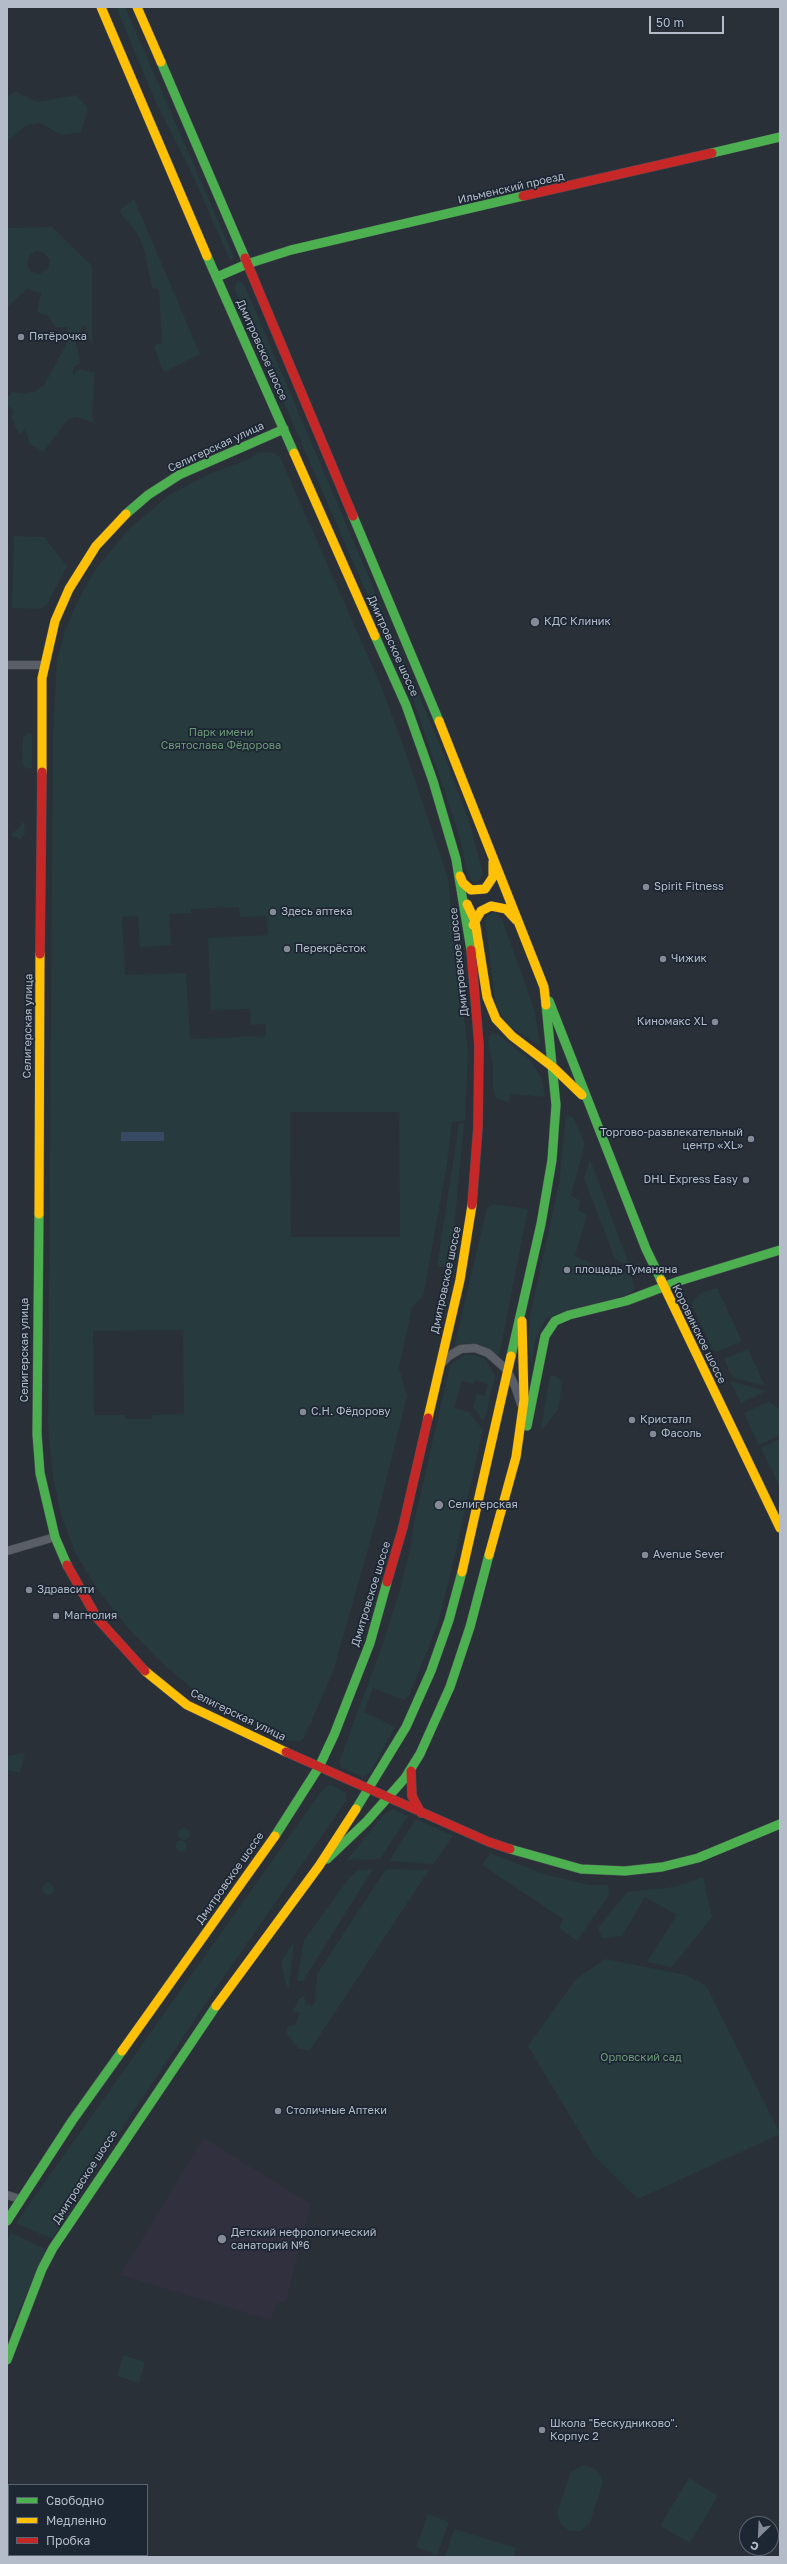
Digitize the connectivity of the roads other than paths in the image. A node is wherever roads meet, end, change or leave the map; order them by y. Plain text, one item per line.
1 (101, 7) edge
2 (137, 7) edge
3 (780, 138) edge
4 (247, 264) junction
5 (217, 277) junction
6 (284, 429) junction
7 (7, 665) edge
8 (44, 665) junction
9 (492, 857) junction
10 (459, 874) junction
11 (463, 897) junction
12 (516, 920) junction
13 (475, 921) junction
14 (470, 936) junction
15 (544, 987) junction
16 (554, 1068) junction
17 (587, 1102) junction
18 (780, 1250) edge
19 (663, 1287) junction
20 (522, 1299) junction
21 (507, 1370) junction
22 (438, 1374) junction
23 (523, 1415) junction
24 (516, 1457) junction
25 (780, 1528) edge
26 (55, 1537) junction
27 (7, 1551) edge
28 (319, 1767) junction
29 (411, 1769) junction
30 (368, 1789) junction
31 (389, 1798) junction
32 (423, 1814) junction
33 (780, 1824) edge
34 (319, 1866) junction
35 (7, 2195) edge
36 (20, 2199) junction
37 (7, 2221) edge
38 (7, 2360) edge

1 - 5 main road, Дмитровское шоссе
2 - 4 main road, Дмитровское шоссе
3 - 4 main road, Ильменский проезд
4 - 5 main road
4 - 9 main road, Дмитровское шоссе
5 - 6 main road, Дмитровское шоссе
6 - 8 main road, Селигерская улица
6 - 10 main road, Дмитровское шоссе
7 - 8 street
8 - 26 main road, Селигерская улица
9 - 10 main road
9 - 12 main road, Дмитровское шоссе
10 - 11 main road, Дмитровское шоссе
11 - 13 main road, Дмитровское шоссе
11 - 14 main road, Дмитровское шоссе
12 - 13 main road
12 - 15 main road, Дмитровское шоссе
13 - 14 main road
13 - 16 main road, Дмитровское шоссе
14 - 22 main road, Дмитровское шоссе
15 - 16 main road, Дмитровское шоссе
15 - 17 main road, Коровинское шоссе
16 - 17 main road, Коровинское шоссе
16 - 20 main road, Дмитровское шоссе
17 - 19 main road, Коровинское шоссе
18 - 19 main road
19 - 24 main road
19 - 25 main road, Коровинское шоссе
20 - 21 main road, Дмитровское шоссе
20 - 23 main road
21 - 22 street
21 - 23 street
21 - 30 main road, Дмитровское шоссе
22 - 28 main road, Дмитровское шоссе
23 - 24 main road
24 - 29 main road
26 - 27 street
26 - 28 main road, Селигерская улица
28 - 30 main road, Селигерская улица
28 - 36 main road, Дмитровское шоссе
29 - 31 main road
29 - 32 main road
30 - 31 main road, Селигерская улица
30 - 34 main road, Дмитровское шоссе
31 - 32 main road, Селигерская улица
31 - 34 main road
32 - 33 main road, Селигерская улица
34 - 38 main road, Дмитровское шоссе
35 - 36 street
36 - 37 main road, Дмитровское шоссе

